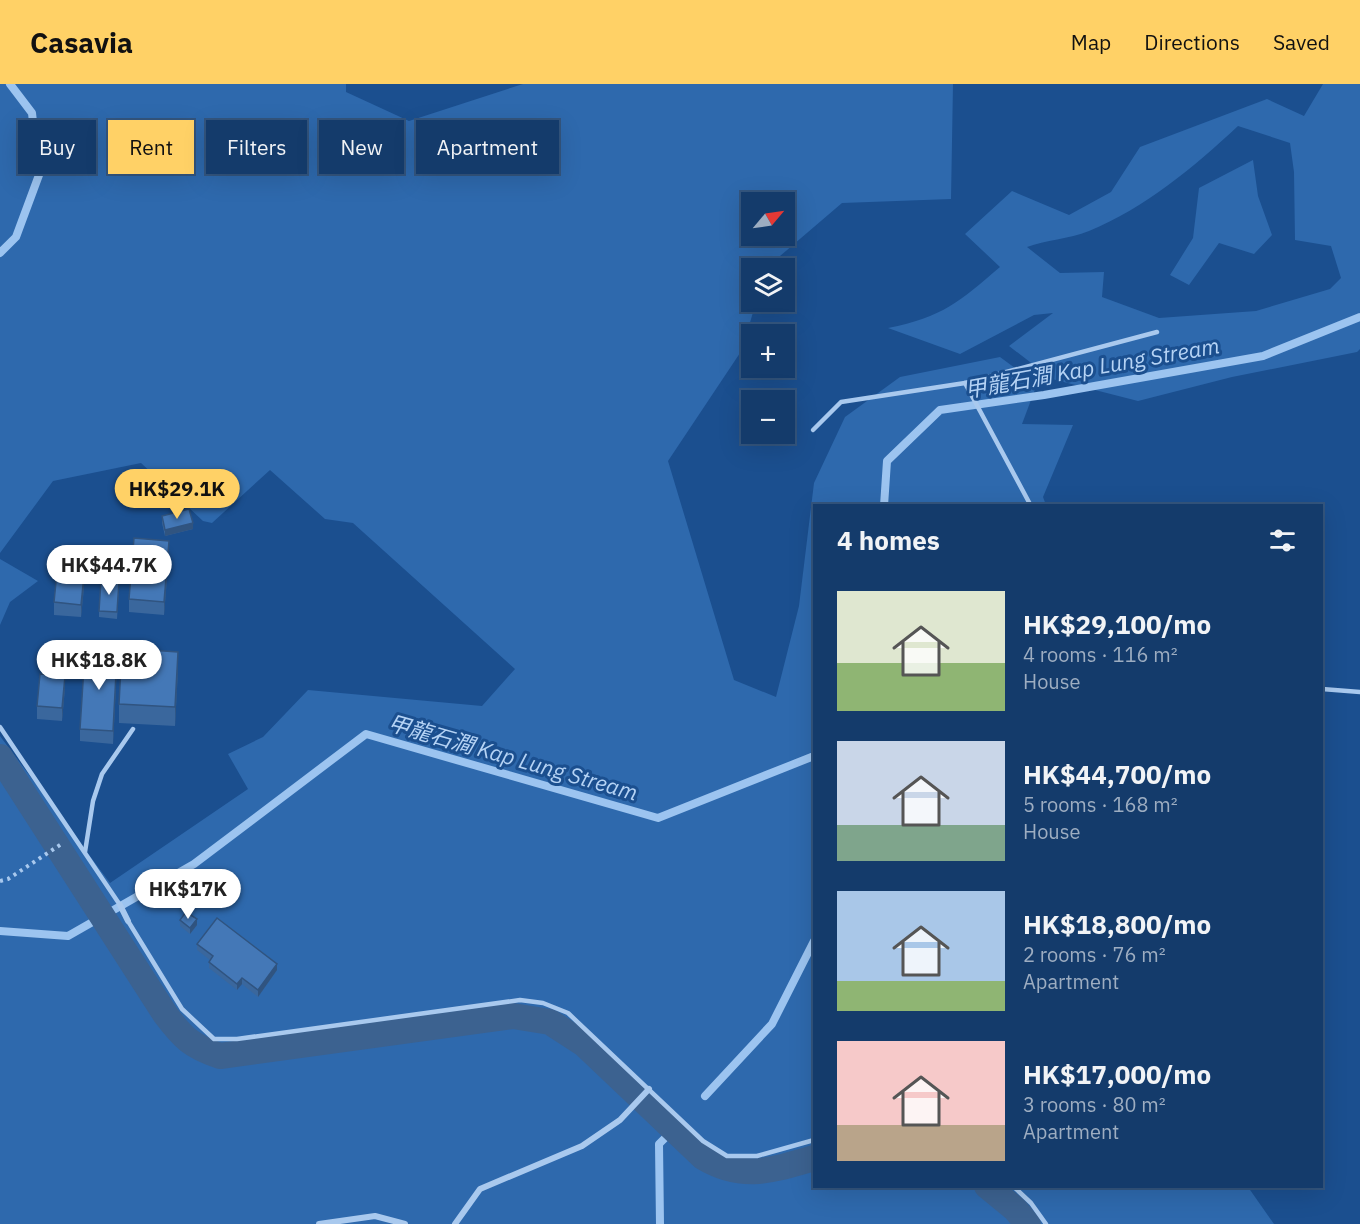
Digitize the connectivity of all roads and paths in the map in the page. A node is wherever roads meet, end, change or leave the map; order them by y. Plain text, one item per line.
1 (1157, 332) dead end
2 (965, 383) junction
3 (813, 430) dead end
4 (1030, 504) edge
5 (1323, 689) edge
6 (1360, 692) edge
7 (0, 727) edge
8 (133, 729) dead end
9 (52, 850) dead end
10 (85, 852) junction
11 (0, 881) edge
12 (120, 905) joint
13 (128, 921) joint
14 (649, 1089) junction
15 (813, 1140) edge
16 (1015, 1188) edge
17 (319, 1224) edge
18 (405, 1224) edge
19 (455, 1224) edge
20 (1046, 1224) edge

1 - 2 lane
2 - 3 lane
2 - 4 lane
5 - 6 lane
7 - 10 lane
8 - 10 lane
9 - 11 path
10 - 12 lane
12 - 13 street
13 - 14 lane
14 - 15 lane
14 - 19 street
16 - 20 lane
17 - 18 street

